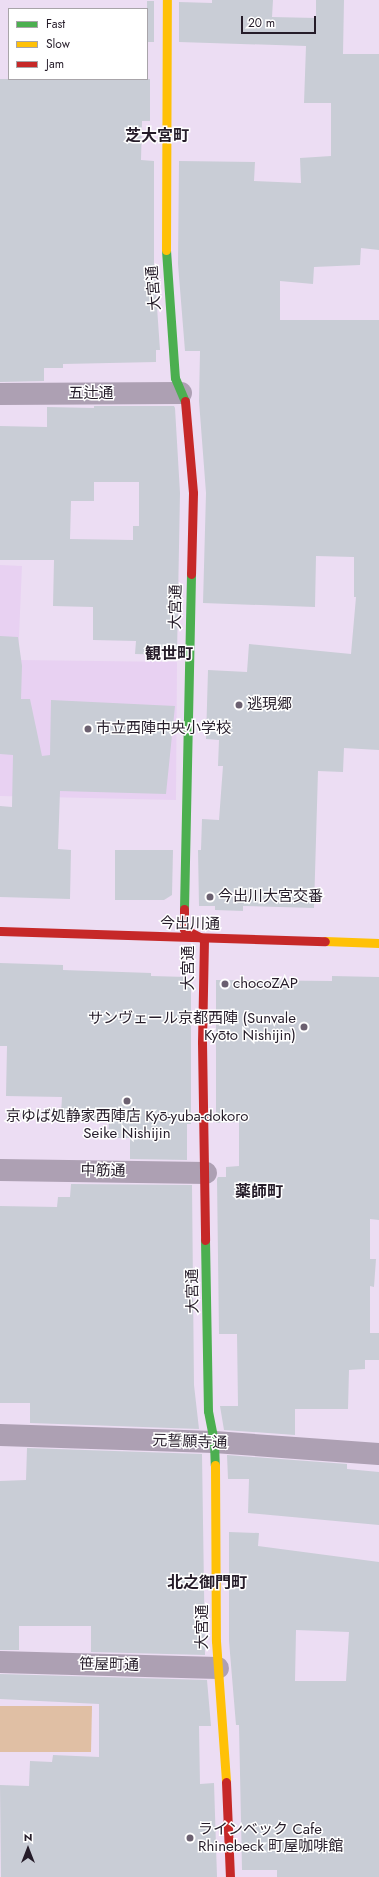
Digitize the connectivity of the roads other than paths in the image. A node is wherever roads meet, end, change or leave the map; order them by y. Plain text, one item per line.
1 (167, 0) edge
2 (182, 393) junction
3 (0, 394) edge
4 (0, 931) edge
5 (204, 939) junction
6 (379, 943) edge
7 (0, 1170) edge
8 (206, 1173) junction
9 (0, 1435) edge
10 (214, 1442) junction
11 (379, 1454) edge
12 (0, 1662) edge
13 (218, 1668) junction
14 (230, 1877) edge

1 - 2 street, 大宮通
2 - 3 street, 五辻通
2 - 5 street, 大宮通
4 - 5 street, 今出川通
5 - 6 street, 今出川通
5 - 8 street, 大宮通
7 - 8 street, 中筋通
8 - 10 street, 大宮通
9 - 10 street, 元誓願寺通
10 - 11 street, 元誓願寺通
10 - 13 street, 大宮通
12 - 13 street, 笹屋町通
13 - 14 street, 大宮通

